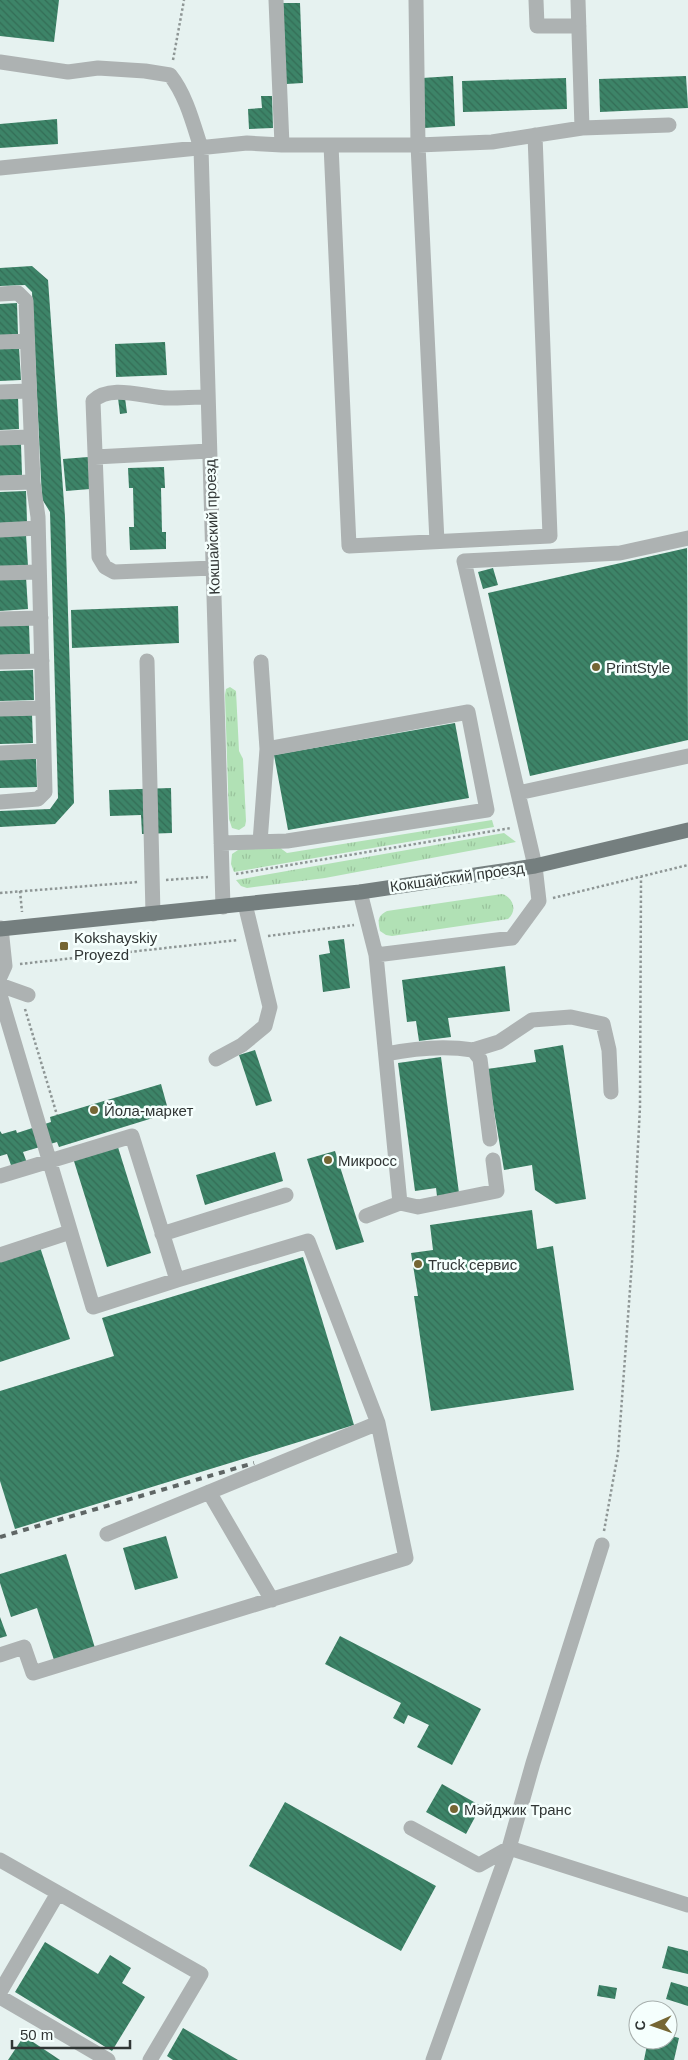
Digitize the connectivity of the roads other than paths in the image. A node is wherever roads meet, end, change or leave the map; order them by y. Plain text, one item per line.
1 (276, 0) edge
2 (416, 0) edge
3 (536, 0) edge
4 (578, 0) edge
5 (579, 26) junction
6 (0, 62) edge
7 (669, 125) dead end
8 (582, 128) junction
9 (535, 135) junction
10 (282, 145) junction
11 (331, 145) junction
12 (418, 145) junction
13 (201, 148) junction
14 (0, 168) edge
15 (0, 294) edge
16 (27, 341) junction
17 (0, 342) edge
18 (29, 391) junction
19 (0, 392) edge
20 (208, 397) junction
21 (31, 437) junction
22 (0, 438) edge
23 (210, 451) junction
24 (95, 457) junction
25 (33, 482) junction
26 (0, 483) edge
27 (38, 528) junction
28 (0, 530) edge
29 (688, 538) edge
30 (437, 542) junction
31 (213, 568) junction
32 (39, 572) junction
33 (0, 573) edge
34 (41, 618) junction
35 (0, 619) edge
36 (42, 661) junction
37 (147, 661) dead end
38 (0, 662) edge
39 (261, 662) dead end
40 (43, 708) junction
41 (0, 709) edge
42 (267, 749) junction
43 (44, 752) junction
44 (0, 753) edge
45 (688, 756) edge
46 (518, 793) junction
47 (0, 802) edge
48 (688, 830) edge
49 (260, 842) junction
50 (221, 843) junction
51 (535, 866) junction
52 (360, 892) junction
53 (245, 904) junction
54 (223, 907) junction
55 (153, 914) junction
56 (1, 928) edge
57 (376, 955) junction
58 (0, 977) edge
59 (0, 985) edge
60 (24, 993) road end
61 (0, 995) edge
62 (473, 1050) junction
63 (386, 1054) junction
64 (216, 1058) dead end
65 (611, 1092) dead end
66 (490, 1139) dead end
67 (493, 1160) dead end
68 (48, 1161) junction
69 (0, 1176) edge
70 (286, 1195) dead end
71 (400, 1203) junction
72 (366, 1216) dead end
73 (70, 1232) junction
74 (162, 1234) junction
75 (0, 1255) edge
76 (177, 1280) junction
77 (378, 1423) junction
78 (208, 1492) junction
79 (108, 1534) dead end
80 (602, 1545) road end
81 (272, 1600) junction
82 (0, 1655) edge
83 (411, 1828) dead end
84 (509, 1848) junction
85 (0, 1860) edge
86 (58, 1893) junction
87 (688, 1906) edge
88 (0, 1992) edge
89 (0, 1997) edge
90 (108, 2060) edge
91 (150, 2060) edge
92 (433, 2060) edge

1 - 10 street
2 - 12 street
3 - 5 street
4 - 5 street
5 - 8 street
6 - 13 street, Кокшайский проезд
7 - 8 street
8 - 9 street
9 - 12 street
9 - 30 street
10 - 11 street
10 - 13 street
11 - 12 street
11 - 30 street
12 - 30 street
13 - 14 street
13 - 20 street, Кокшайский проезд
15 - 16 street
16 - 17 street
16 - 18 street
18 - 19 street
18 - 21 street
20 - 23 street, Кокшайский проезд
20 - 24 street
21 - 22 street
21 - 25 street
23 - 24 street
23 - 31 street, Кокшайский проезд
24 - 31 street
25 - 26 street
25 - 27 street
27 - 28 street
27 - 32 street
29 - 46 street
31 - 50 street, Кокшайский проезд
32 - 33 street
32 - 34 street
34 - 35 street
34 - 36 street
36 - 38 street
36 - 40 street
37 - 55 street
39 - 42 street
40 - 41 street
40 - 43 street
42 - 49 street
42 - 49 street
43 - 44 street
43 - 47 street
45 - 46 street
46 - 51 street
48 - 51 main road, Кокшайский проезд
49 - 50 street
50 - 54 street, Кокшайский проезд
51 - 52 main road, Кокшайский проезд
51 - 57 street
52 - 53 main road, Кокшайский проезд
52 - 57 street
53 - 54 main road, Кокшайский проезд
53 - 64 street
54 - 55 main road, Кокшайский проезд
55 - 56 main road, Кокшайский проезд
56 - 58 street
57 - 63 street
59 - 60 street
61 - 68 street
62 - 63 street
62 - 65 street
62 - 66 street
63 - 71 street
67 - 71 street
68 - 69 street
68 - 73 street
68 - 74 street
70 - 74 street
71 - 72 street
73 - 75 street
73 - 76 street
74 - 76 street
76 - 77 street
77 - 78 street
77 - 81 street
78 - 79 street
78 - 81 street
80 - 84 street
81 - 82 street
83 - 84 street
84 - 87 street
84 - 92 street
85 - 86 street
86 - 88 street
86 - 91 street
89 - 90 street

